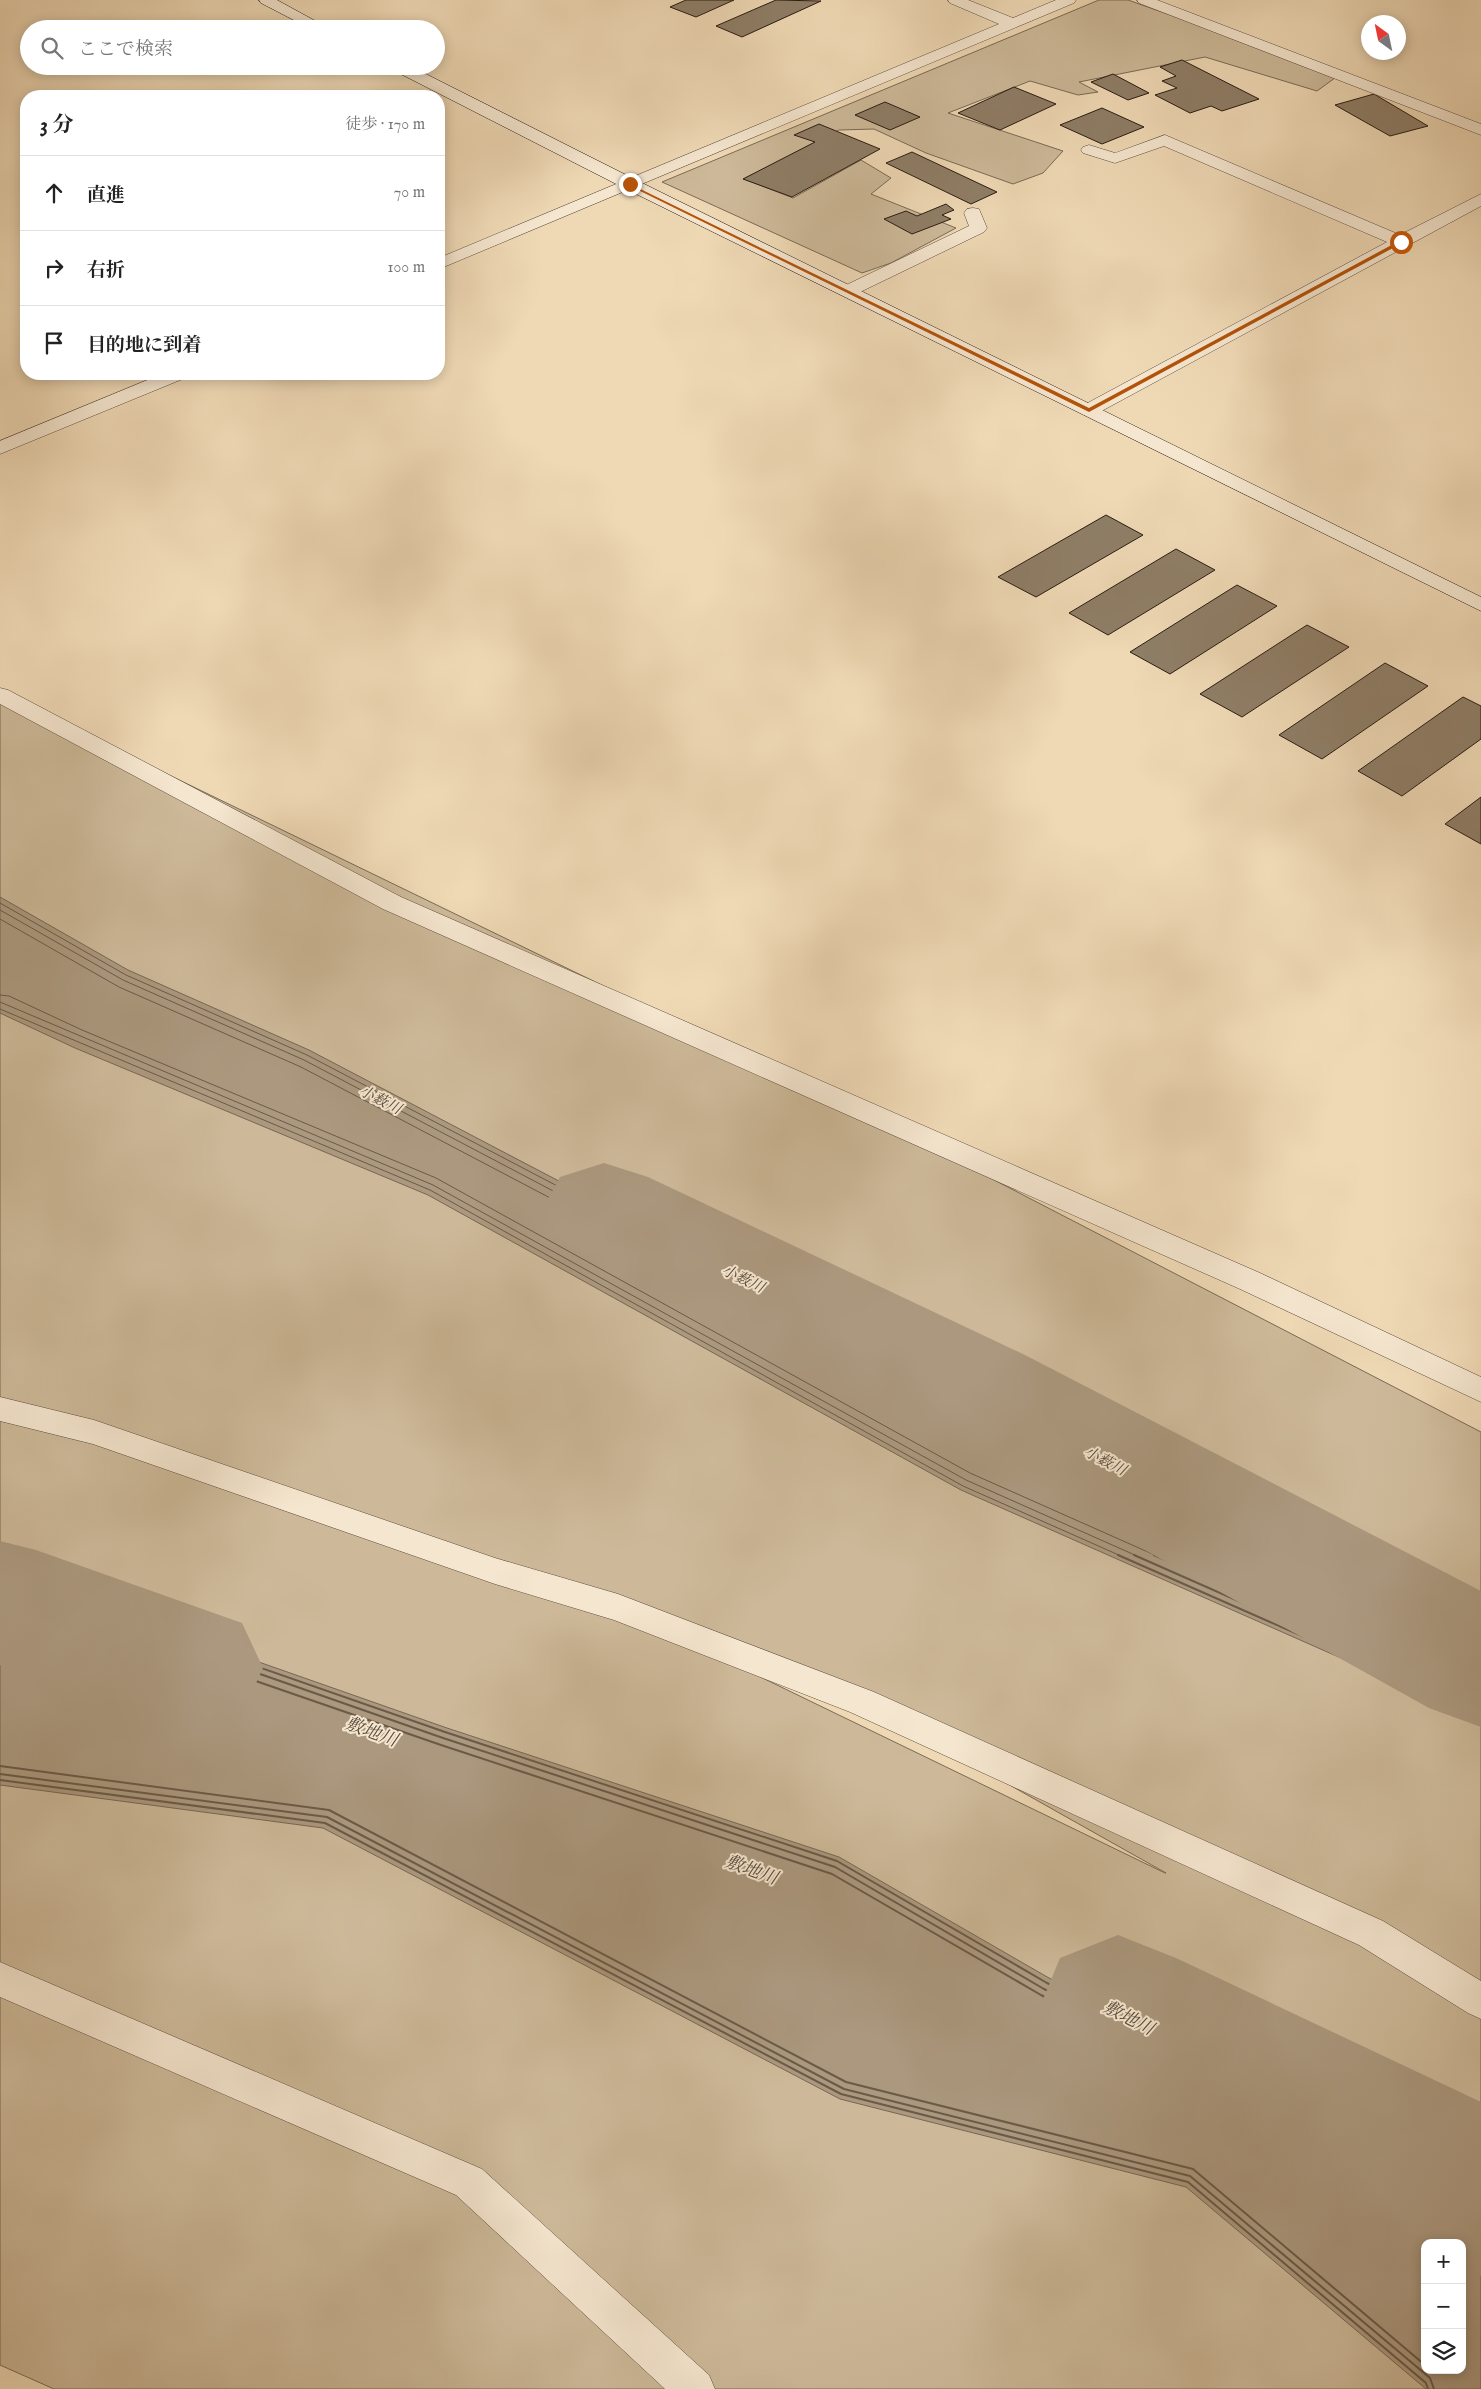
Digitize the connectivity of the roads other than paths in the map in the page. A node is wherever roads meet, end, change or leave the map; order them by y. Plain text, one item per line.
1 (266, 0) edge
2 (955, 0) edge
3 (1070, 0) edge
4 (1144, 0) edge
5 (305, 20) edge
6 (1011, 23) junction
7 (415, 75) edge
8 (444, 90) edge
9 (445, 90) edge
10 (1481, 130) edge
11 (1088, 150) dead end
12 (630, 184) junction
13 (1481, 199) edge
14 (973, 213) dead end
15 (1401, 242) junction
16 (445, 261) edge
17 (848, 291) junction
18 (164, 380) edge
19 (1089, 410) junction
20 (0, 448) edge
21 (1481, 605) edge
22 (0, 695) edge
23 (1481, 1390) edge
24 (0, 1409) edge
25 (0, 1979) edge
26 (1481, 2001) edge
27 (695, 2389) edge

1 - 5 street
2 - 6 street
3 - 6 street
4 - 10 street
6 - 12 street
7 - 8 street
9 - 12 street
11 - 15 street
12 - 16 street
12 - 17 street
13 - 15 street
14 - 17 street
15 - 19 street
17 - 19 street
18 - 20 street
19 - 21 street
22 - 23 street
24 - 26 street
25 - 27 street

